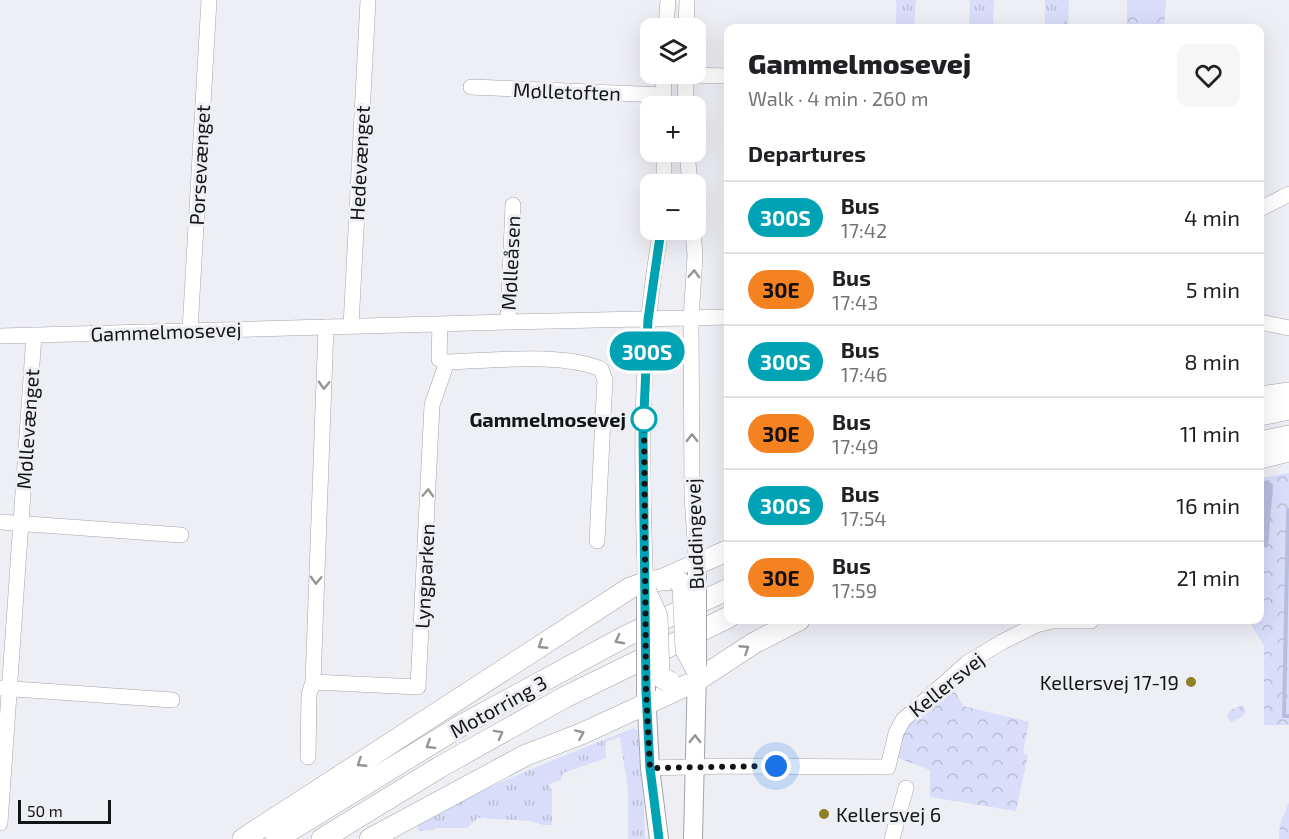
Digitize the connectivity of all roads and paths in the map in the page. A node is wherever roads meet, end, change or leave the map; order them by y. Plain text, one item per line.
1 (209, 0) edge
2 (368, 0) edge
3 (668, 0) edge
4 (687, 0) edge
5 (667, 18) edge
6 (686, 18) edge
7 (706, 75) edge
8 (724, 76) edge
9 (471, 87) dead end
10 (640, 99) edge
11 (1289, 194) edge
12 (513, 205) dead end
13 (1264, 207) edge
14 (660, 240) edge
15 (694, 240) edge
16 (724, 317) edge
17 (692, 319) junction
18 (648, 320) junction
19 (508, 321) junction
20 (1264, 323) edge
21 (440, 324) junction
22 (351, 326) junction
23 (326, 327) junction
24 (1289, 328) edge
25 (190, 330) junction
26 (0, 336) edge
27 (34, 336) junction
28 (447, 362) junction
29 (1289, 393) edge
30 (1264, 396) edge
31 (1289, 409) edge
32 (1264, 414) edge
33 (1289, 436) edge
34 (1264, 441) edge
35 (1289, 451) edge
36 (1264, 457) edge
37 (0, 522) edge
38 (21, 523) junction
39 (181, 535) dead end
40 (597, 542) dead end
41 (724, 553) edge
42 (697, 568) junction
43 (658, 583) junction
44 (724, 591) edge
45 (724, 619) edge
46 (791, 624) edge
47 (1041, 624) edge
48 (697, 675) junction
49 (313, 682) junction
50 (5, 688) edge
51 (647, 698) junction
52 (172, 700) dead end
53 (308, 757) dead end
54 (695, 767) junction
55 (650, 768) junction
56 (906, 788) dead end
57 (0, 823) edge
58 (243, 839) edge
59 (276, 839) edge
60 (322, 839) edge
61 (370, 839) edge
62 (659, 839) edge
63 (693, 839) edge
64 (892, 839) edge

1 - 25 street, Porsevænget
2 - 22 street, Hedevænget
3 - 5 street
4 - 6 street
7 - 8 street
9 - 10 street, Mølletoften
11 - 13 street
12 - 19 street, Mølleåsen
14 - 18 street
17 -> 15 street, Buddingevej
16 - 17 street, Gammelmosevej
17 - 18 street, Gammelmosevej
42 -> 17 street, Buddingevej
18 - 19 street, Gammelmosevej
18 - 43 street
19 - 21 street, Gammelmosevej
20 - 24 street
21 - 22 street, Gammelmosevej
21 - 28 street
22 - 23 street, Gammelmosevej
23 - 25 street, Gammelmosevej
23 -> 49 street
25 - 27 street, Gammelmosevej
26 - 27 street, Gammelmosevej
27 - 38 street, Møllevænget
28 - 40 street
49 -> 28 street, Lyngparken
29 - 30 highway
31 - 32 highway
33 - 34 highway
35 - 36 highway
37 - 38 street
38 - 39 street
38 - 50 street, Møllevænget
41 - 42 highway
42 - 43 highway
42 - 48 main road, Buddingevej, bridge
43 - 48 highway, bridge
43 - 48 highway, bridge
43 - 51 main road, bridge
43 -> 58 highway
44 -> 59 highway, Motorring 3
60 -> 45 highway, Motorring 3
48 -> 46 highway
47 - 54 street, Kellersvej
48 - 51 highway
54 -> 48 main road, Buddingevej
49 - 53 street
50 - 52 street
50 - 57 street, Møllevænget
51 - 55 main road
61 -> 51 highway
54 - 55 street, Kellersvej
54 - 63 main road, Buddingevej
55 - 62 main road
56 - 64 street

